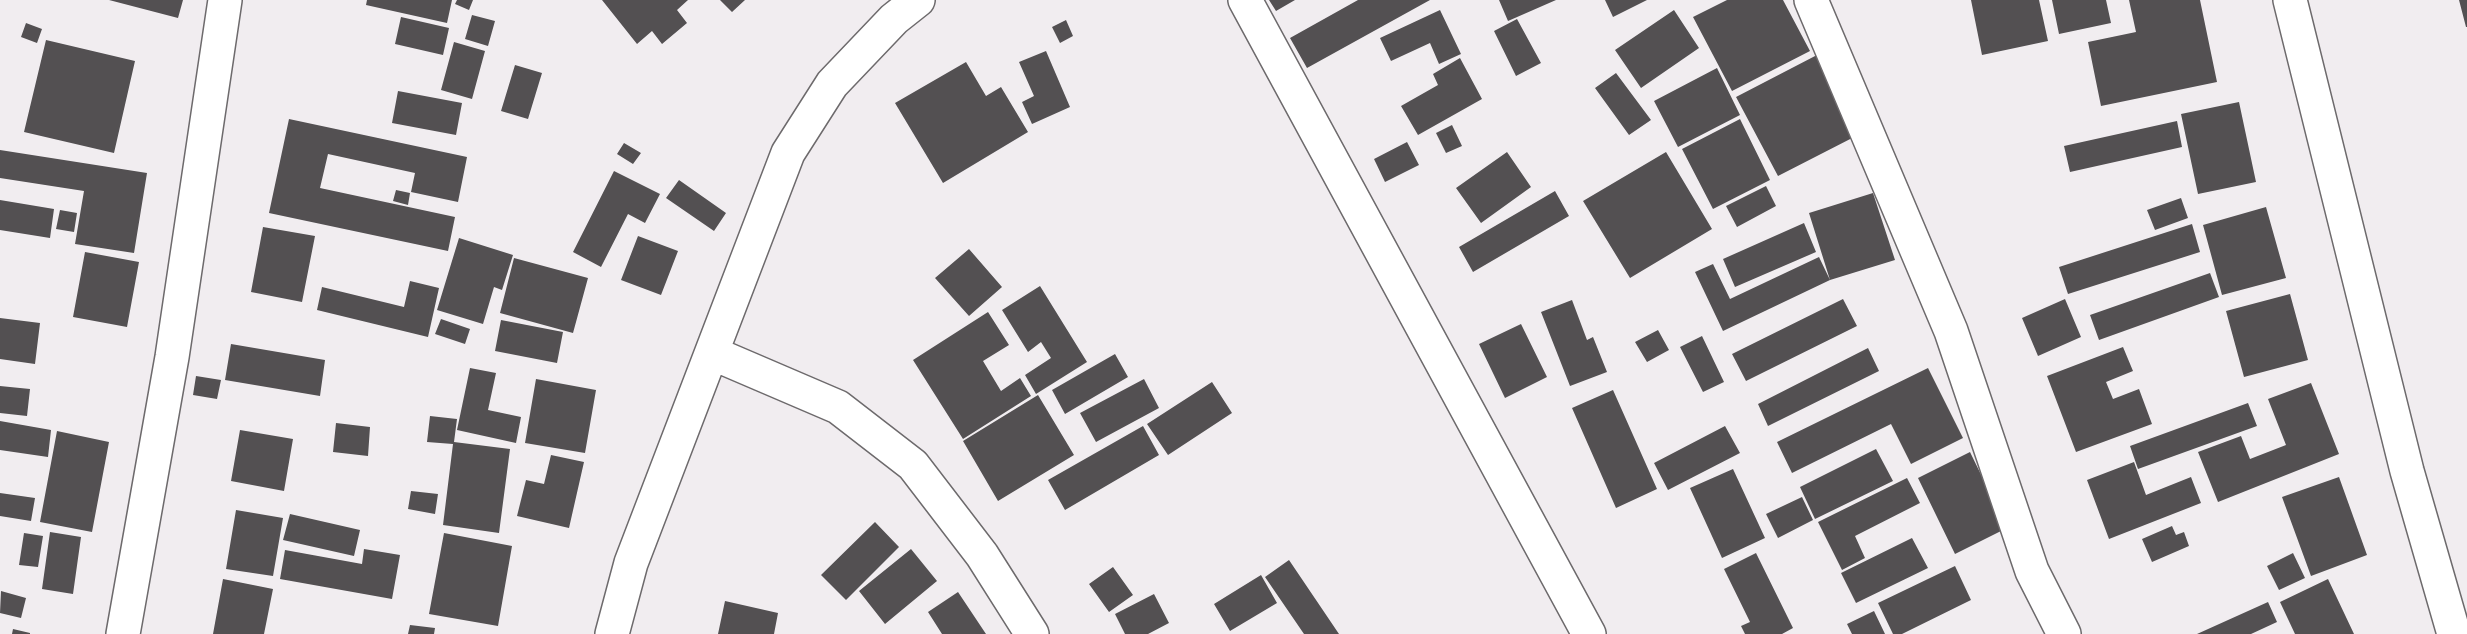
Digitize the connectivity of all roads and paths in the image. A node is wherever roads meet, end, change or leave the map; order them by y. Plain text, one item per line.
1 (225, 0) edge
2 (918, 0) edge
3 (1245, 0) edge
4 (1811, 0) edge
5 (2290, 0) edge
6 (712, 353) junction
7 (123, 634) edge
8 (612, 634) edge
9 (1032, 634) edge
10 (1589, 634) edge
11 (2064, 634) edge
12 (2454, 634) edge

1 - 7 street
2 - 6 street
3 - 10 street
4 - 11 street
5 - 12 street
6 - 8 street
6 - 9 street

